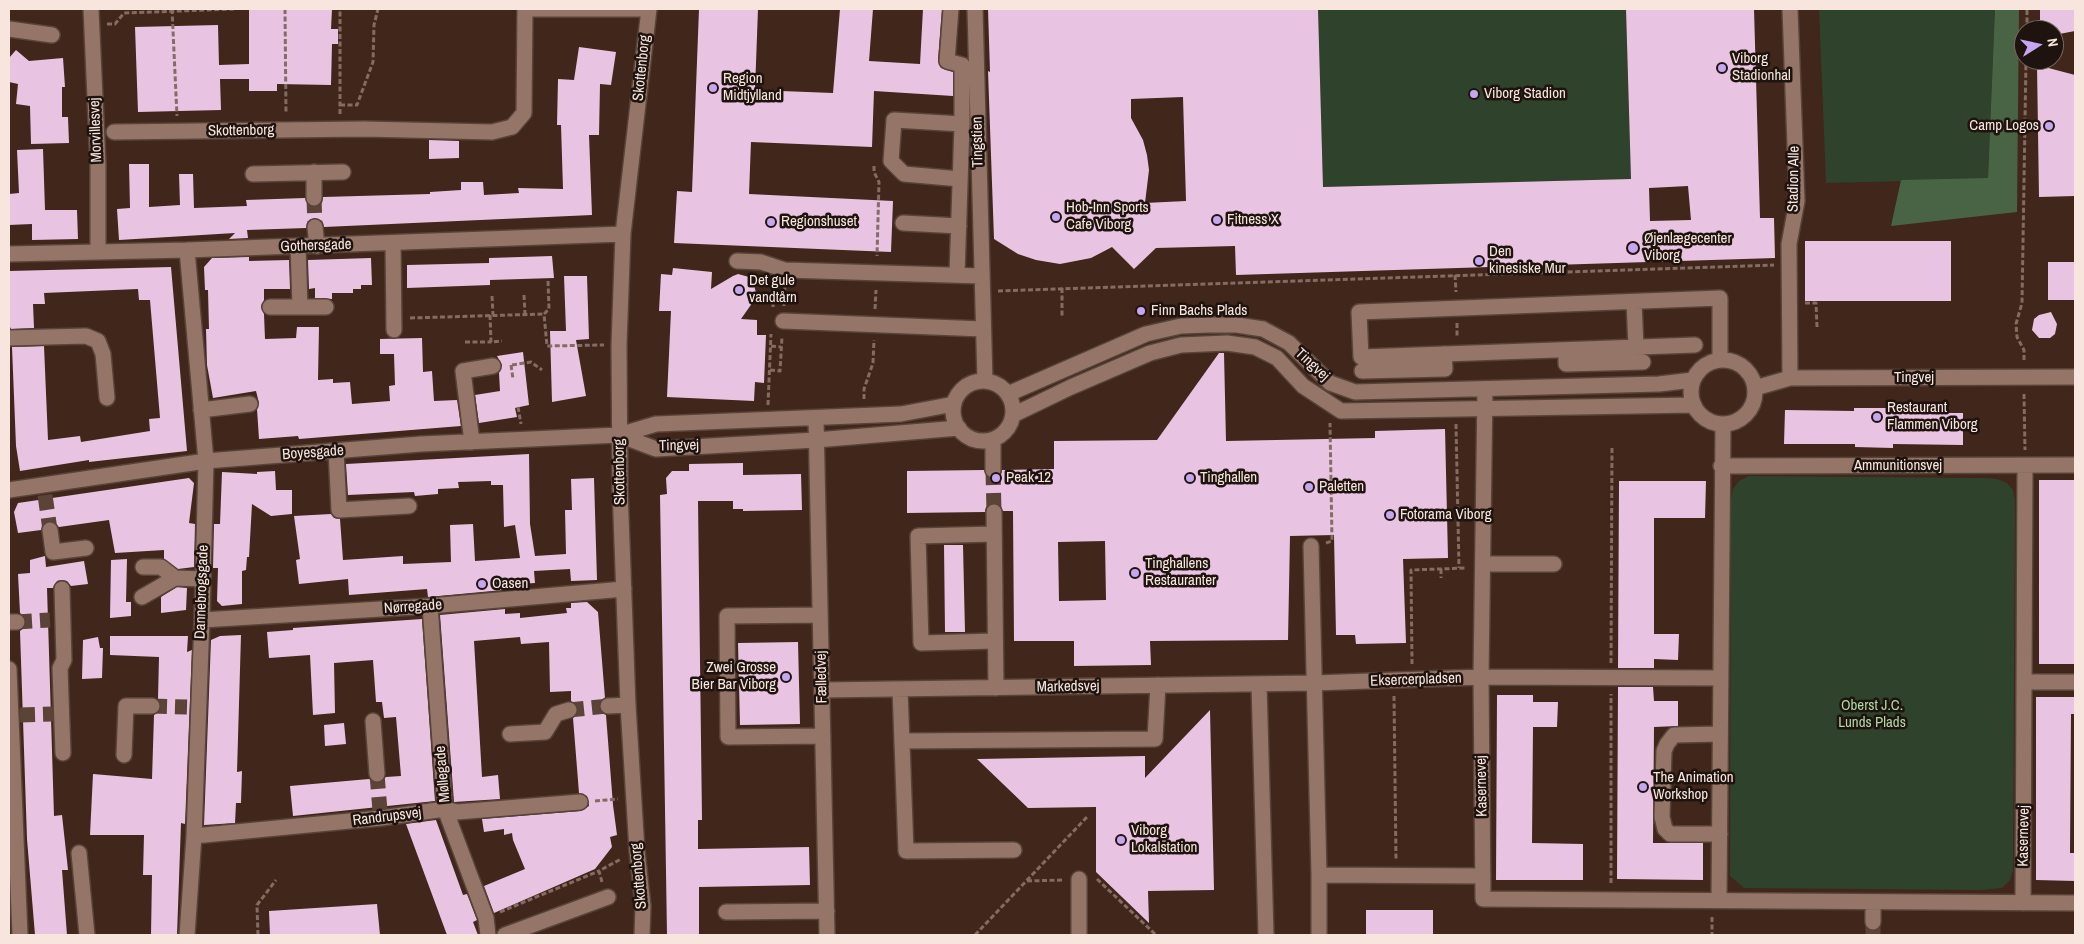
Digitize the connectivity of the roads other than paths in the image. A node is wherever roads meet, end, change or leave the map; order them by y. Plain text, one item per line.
1 (91, 9) edge
2 (649, 9) edge
3 (951, 9) edge
4 (975, 9) edge
5 (1790, 9) edge
6 (9, 29) edge
7 (52, 36) dead end
8 (962, 124) junction
9 (114, 132) dead end
10 (314, 172) junction
11 (343, 172) dead end
12 (252, 174) dead end
13 (960, 178) junction
14 (314, 198) tunnel mouth
15 (903, 224) dead end
16 (959, 226) junction
17 (315, 227) tunnel mouth
18 (623, 234) junction
19 (393, 243) junction
20 (298, 246) junction
21 (317, 246) junction
22 (187, 250) junction
23 (98, 251) junction
24 (9, 254) edge
25 (737, 261) dead end
26 (957, 275) junction
27 (981, 276) junction
28 (1634, 302) junction
29 (270, 307) dead end
30 (300, 307) junction
31 (326, 307) dead end
32 (776, 321) road end
33 (394, 324) road end
34 (983, 330) junction
35 (9, 338) edge
36 (1695, 345) dead end
37 (1636, 347) junction
38 (1566, 350) junction
39 (1451, 354) junction
40 (1720, 360) junction
41 (1643, 362) dead end
42 (493, 366) dead end
43 (1362, 371) dead end
44 (1790, 378) junction
45 (2075, 378) edge
46 (1693, 380) junction
47 (985, 381) junction
48 (1755, 388) junction
49 (1484, 389) junction
50 (1008, 394) junction
51 (108, 398) dead end
52 (250, 404) dead end
53 (954, 404) junction
54 (1694, 405) junction
55 (1485, 408) junction
56 (202, 410) junction
57 (1013, 415) junction
58 (816, 419) junction
59 (1723, 424) junction
60 (959, 428) junction
61 (619, 435) junction
62 (816, 440) junction
63 (993, 440) junction
64 (472, 442) junction
65 (336, 451) junction
66 (206, 461) junction
67 (2075, 465) edge
68 (1721, 466) junction
69 (2025, 466) junction
70 (993, 470) tunnel mouth
71 (9, 490) edge
72 (410, 506) dead end
73 (994, 512) tunnel mouth
74 (50, 530) tunnel mouth
75 (994, 534) junction
76 (1311, 546) road end
77 (86, 548) dead end
78 (1554, 564) dead end
79 (1483, 566) junction
80 (143, 567) dead end
81 (175, 578) junction
82 (203, 580) junction
83 (62, 589) dead end
84 (624, 589) junction
85 (142, 597) dead end
86 (430, 606) junction
87 (820, 615) junction
88 (202, 620) junction
89 (995, 641) junction
90 (9, 670) edge
91 (1481, 677) junction
92 (1721, 678) junction
93 (2026, 682) junction
94 (2075, 682) edge
95 (1314, 683) junction
96 (1259, 684) junction
97 (1158, 685) junction
98 (996, 688) junction
99 (900, 689) junction
100 (822, 690) junction
101 (628, 704) junction
102 (152, 706) tunnel mouth
103 (608, 706) tunnel mouth
104 (569, 710) tunnel mouth
105 (373, 721) dead end
106 (510, 734) dead end
107 (1720, 734) junction
108 (823, 736) junction
109 (902, 741) junction
110 (63, 753) dead end
111 (124, 755) dead end
112 (11, 770) edge
113 (377, 774) tunnel mouth
114 (580, 802) road end
115 (445, 809) junction
116 (1720, 834) junction
117 (194, 836) junction
118 (1014, 850) dead end
119 (80, 853) dead end
120 (1320, 875) junction
121 (1483, 876) junction
122 (1078, 879) dead end
123 (608, 897) road end
124 (1720, 899) junction
125 (1873, 902) junction
126 (2023, 903) junction
127 (2075, 903) edge
128 (827, 911) junction
129 (726, 912) dead end
130 (1873, 922) tunnel mouth
131 (20, 935) edge
132 (87, 935) edge
133 (187, 935) edge
134 (488, 935) edge
135 (505, 935) edge
136 (642, 935) edge
137 (827, 935) edge
138 (1079, 935) edge
139 (1266, 935) edge
140 (1319, 935) edge

1 - 23 street, Morvillesvej
2 - 9 street, Skottenborg
2 - 18 street, Skottenborg
3 - 8 street
4 - 27 street, Tingstien
5 - 44 street, Stadion Alle
6 - 7 street
8 - 13 street
8 - 13 street
10 - 11 street
10 - 12 street
10 - 14 street
13 - 16 street
15 - 16 street
16 - 26 street
17 - 21 street
18 - 19 street, Gothersgade
18 - 61 street, Skottenborg
19 - 21 street, Gothersgade
19 - 33 street
20 - 21 street, Gothersgade
20 - 22 street, Gothersgade
20 - 30 street
22 - 23 street, Gothersgade
22 - 56 street, Dannebrogsgade
23 - 24 street, Gothersgade
25 - 26 street
26 - 27 street
27 - 34 street
28 - 37 street
28 - 39 street
28 - 40 street
29 - 30 street
30 - 31 street
32 - 34 street
34 - 47 street
35 - 51 street
36 - 37 street
37 - 38 street
38 - 39 street
38 - 41 street
39 - 43 street
40 - 46 street
40 - 48 street
42 - 64 street
44 - 45 street, Tingvej
44 - 48 street, Tingvej
46 - 49 street, Tingvej
46 - 54 street
47 - 50 street
47 - 53 street
48 - 59 street
49 - 50 street, Tingvej
49 - 55 street, Eksercerpladsen
50 - 57 street
52 - 56 street
53 - 58 street, Tingvej
53 - 60 street
54 - 55 street, Tingvej
54 - 59 street
55 - 57 street, Tingvej
55 - 79 street, Eksercerpladsen
56 - 66 street, Dannebrogsgade
57 - 63 street
58 - 61 street, Tingvej
58 - 62 street, Fælledvej
59 - 68 street
60 - 62 street, Tingvej
60 - 63 street
61 - 62 street, Tingvej
61 - 64 street, Boyesgade
61 - 84 street, Skottenborg
62 - 87 street, Fælledvej
63 - 70 street
64 - 65 street, Boyesgade
65 - 66 street, Boyesgade
65 - 72 street
66 - 71 street, Boyesgade
66 - 82 street, Dannebrogsgade
67 - 69 street, Ammunitionsvej
68 - 69 street, Ammunitionsvej
68 - 92 street
69 - 93 street, Kasernevej
73 - 75 street
74 - 77 street
75 - 89 street
75 - 89 street
76 - 95 street
78 - 79 street
79 - 91 street, Eksercerpladsen
80 - 81 street
81 - 82 street
81 - 85 street
82 - 88 street, Dannebrogsgade
83 - 110 street
84 - 86 street, Nørregade
84 - 101 street, Skottenborg
86 - 88 street, Nørregade
86 - 115 street, Møllegade
87 - 100 street, Fælledvej
87 - 108 street
88 - 117 street, Dannebrogsgade
89 - 98 street
90 - 112 street
91 - 92 street
91 - 95 street, Eksercerpladsen
91 - 121 street, Kasernevej
92 - 107 street
93 - 94 street
93 - 126 street, Kasernevej
95 - 96 street, Markedsvej
95 - 120 street
96 - 97 street, Markedsvej
96 - 139 street
97 - 98 street, Markedsvej
97 - 109 street
98 - 99 street, Markedsvej
99 - 100 street, Markedsvej
99 - 109 street
100 - 108 street, Fælledvej
101 - 103 street
101 - 136 street, Skottenborg
102 - 111 street
104 - 106 street
105 - 113 street
107 - 116 street
107 - 116 street
108 - 128 street, Fælledvej
109 - 118 street
112 - 131 street
114 - 115 street, Randrupsvej
115 - 117 street, Randrupsvej
115 - 134 street, Møllegade
116 - 124 street
117 - 133 street, Dannebrogsgade
119 - 132 street
120 - 121 street
120 - 140 street
121 - 124 street, Kasernevej
122 - 138 street
123 - 135 street
124 - 125 street, Kasernevej
125 - 126 street, Kasernevej
125 - 130 street
126 - 127 street
128 - 129 street
128 - 137 street, Fælledvej

